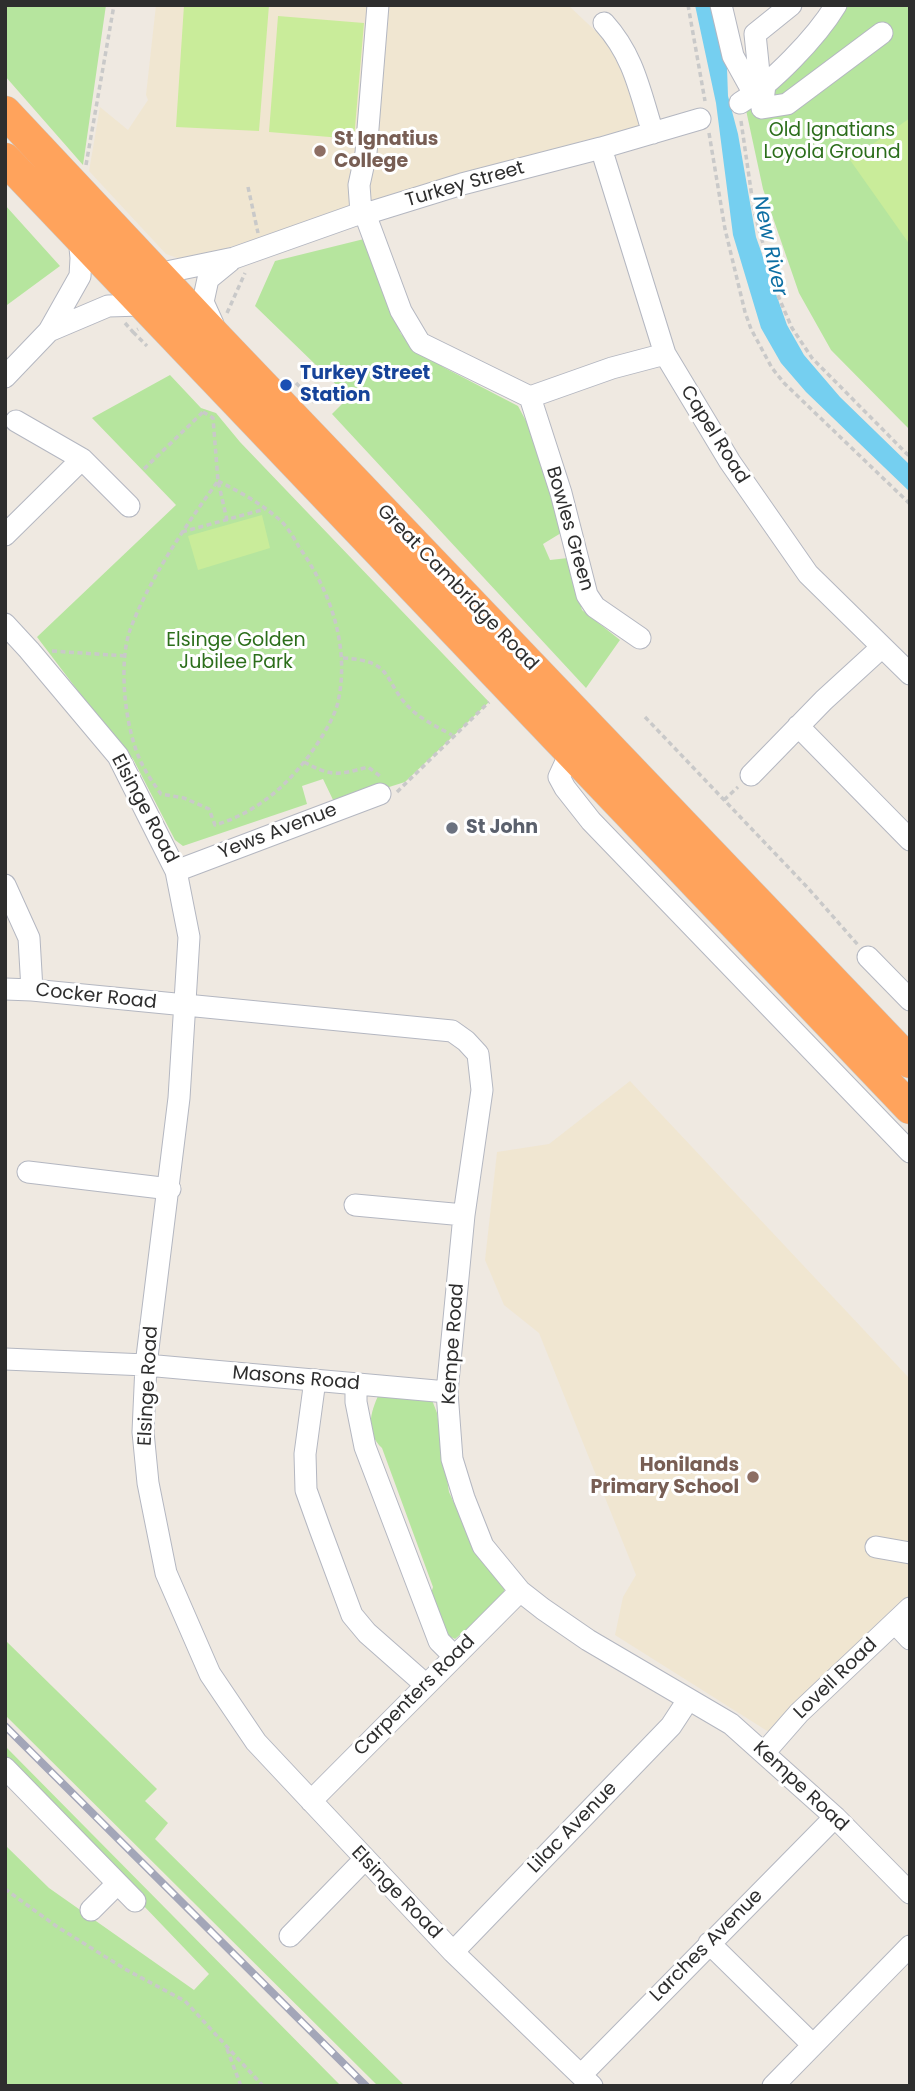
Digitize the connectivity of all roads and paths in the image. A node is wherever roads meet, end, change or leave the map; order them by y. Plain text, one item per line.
1 (114, 5) edge
2 (378, 5) edge
3 (688, 5) edge
4 (721, 5) edge
5 (791, 5) edge
6 (836, 5) edge
7 (604, 23) dead end
8 (882, 33) dead end
9 (753, 94) junction
10 (702, 109) joint
11 (5, 112) edge
12 (653, 133) junction
13 (710, 146) dead end
14 (601, 148) junction
15 (5, 159) edge
16 (248, 187) dead end
17 (80, 192) junction
18 (363, 213) junction
19 (79, 237) junction
20 (262, 249) junction
21 (234, 257) junction
22 (157, 274) junction
23 (142, 304) junction
24 (222, 330) junction
25 (49, 331) junction
26 (665, 354) junction
27 (5, 377) edge
28 (530, 397) junction
29 (209, 407) dead end
30 (203, 412) junction
31 (16, 421) dead end
32 (910, 457) edge
33 (82, 459) junction
34 (144, 469) dead end
35 (218, 481) junction
36 (910, 504) edge
37 (129, 506) dead end
38 (265, 509) junction
39 (227, 520) junction
40 (182, 532) junction
41 (5, 535) edge
42 (5, 624) edge
43 (640, 638) dead end
44 (882, 648) junction
45 (29, 650) junction
46 (126, 656) junction
47 (343, 658) junction
48 (910, 674) edge
49 (490, 700) dead end
50 (645, 718) dead end
51 (798, 726) junction
52 (452, 736) junction
53 (573, 756) junction
54 (304, 762) junction
55 (751, 775) dead end
56 (389, 789) junction
57 (910, 840) edge
58 (176, 871) junction
59 (5, 886) edge
60 (868, 957) joint
61 (5, 989) edge
62 (32, 989) junction
63 (910, 1000) edge
64 (186, 1006) junction
65 (910, 1062) edge
66 (910, 1108) edge
67 (910, 1152) edge
68 (28, 1172) dead end
69 (170, 1189) junction
70 (355, 1205) dead end
71 (464, 1215) junction
72 (5, 1359) edge
73 (146, 1365) junction
74 (315, 1380) junction
75 (356, 1384) junction
76 (447, 1392) junction
77 (876, 1547) dead end
78 (910, 1553) edge
79 (520, 1591) junction
80 (905, 1623) edge
81 (454, 1656) junction
82 (426, 1685) junction
83 (688, 1700) junction
84 (764, 1753) junction
85 (7, 1775) edge
86 (311, 1801) junction
87 (835, 1817) junction
88 (364, 1860) junction
89 (117, 1884) junction
90 (5, 1889) edge
91 (910, 1893) edge
92 (135, 1901) dead end
93 (91, 1910) dead end
94 (290, 1936) dead end
95 (709, 1943) junction
96 (910, 1945) edge
97 (453, 1952) junction
98 (813, 2045) junction
99 (227, 2047) junction
100 (587, 2081) edge
101 (241, 2086) edge
102 (263, 2086) edge
103 (773, 2086) edge

1 - 17 path
2 - 18 street
3 - 10 path
4 - 9 street
5 - 9 street
6 - 9 street
7 - 12 street
8 - 9 street
9 - 32 path
10 - 12 street, Turkey Street
11 - 17 highway, Great Cambridge Road
12 - 14 street, Turkey Street
13 - 36 path
14 - 18 street, Turkey Street
14 - 26 street, Capel Road
15 - 19 highway, Great Cambridge Road
16 - 20 path
17 - 22 highway, Great Cambridge Road
18 - 20 street, Turkey Street
18 - 28 street
19 - 23 highway, Great Cambridge Road
19 - 25 street
20 - 21 street, Turkey Street
20 - 24 path
21 - 22 street, Turkey Street
21 - 24 street, Turkey Street
22 - 24 highway, Great Cambridge Road
23 - 25 street
23 - 53 highway, Great Cambridge Road
24 - 65 highway, Great Cambridge Road
25 - 27 street
26 - 28 street
26 - 44 street, Capel Road
28 - 43 street, Bowles Green
29 - 30 path
30 - 34 path
30 - 35 path
31 - 33 street
33 - 37 street
33 - 41 street
35 - 38 path
35 - 39 path
35 - 40 path
38 - 39 path
38 - 47 path
39 - 40 path
40 - 46 path
42 - 45 street, Elsinge Road
44 - 48 street, Capel Road
44 - 51 street
45 - 46 path
45 - 58 street, Elsinge Road
46 - 54 path
47 - 52 path
47 - 54 path
49 - 52 path
50 - 60 path
51 - 55 street
51 - 57 street
52 - 56 path
53 - 66 highway, Great Cambridge Road
53 - 67 street
54 - 56 path
56 - 58 street, Yews Avenue
58 - 64 street, Elsinge Road
59 - 62 street
60 - 63 street
61 - 62 street, Cocker Road
62 - 64 street, Cocker Road
64 - 69 street, Elsinge Road
64 - 71 street, Kempe Road
68 - 69 street
69 - 73 street, Elsinge Road
70 - 71 street
71 - 76 street, Kempe Road
72 - 73 street
73 - 74 street, Masons Road
73 - 86 street, Elsinge Road
74 - 75 street, Masons Road
74 - 82 street
75 - 76 street, Masons Road
75 - 81 street
76 - 79 street, Kempe Road
77 - 78 street
79 - 81 street, Carpenters Road
79 - 83 street, Kempe Road
80 - 84 street, Lovell Road
81 - 82 street, Carpenters Road
82 - 86 street, Carpenters Road
83 - 84 street, Kempe Road
83 - 97 street, Lilac Avenue
84 - 87 street, Kempe Road
85 - 89 street
86 - 88 street, Elsinge Road
87 - 91 street, Kempe Road
87 - 95 street, Larches Avenue
88 - 94 street
88 - 97 street, Elsinge Road
89 - 92 street
89 - 93 street
90 - 99 path
95 - 98 street
95 - 100 street, Larches Avenue
96 - 98 street
97 - 100 street, Elsinge Road
98 - 103 street
99 - 101 path
99 - 102 path

